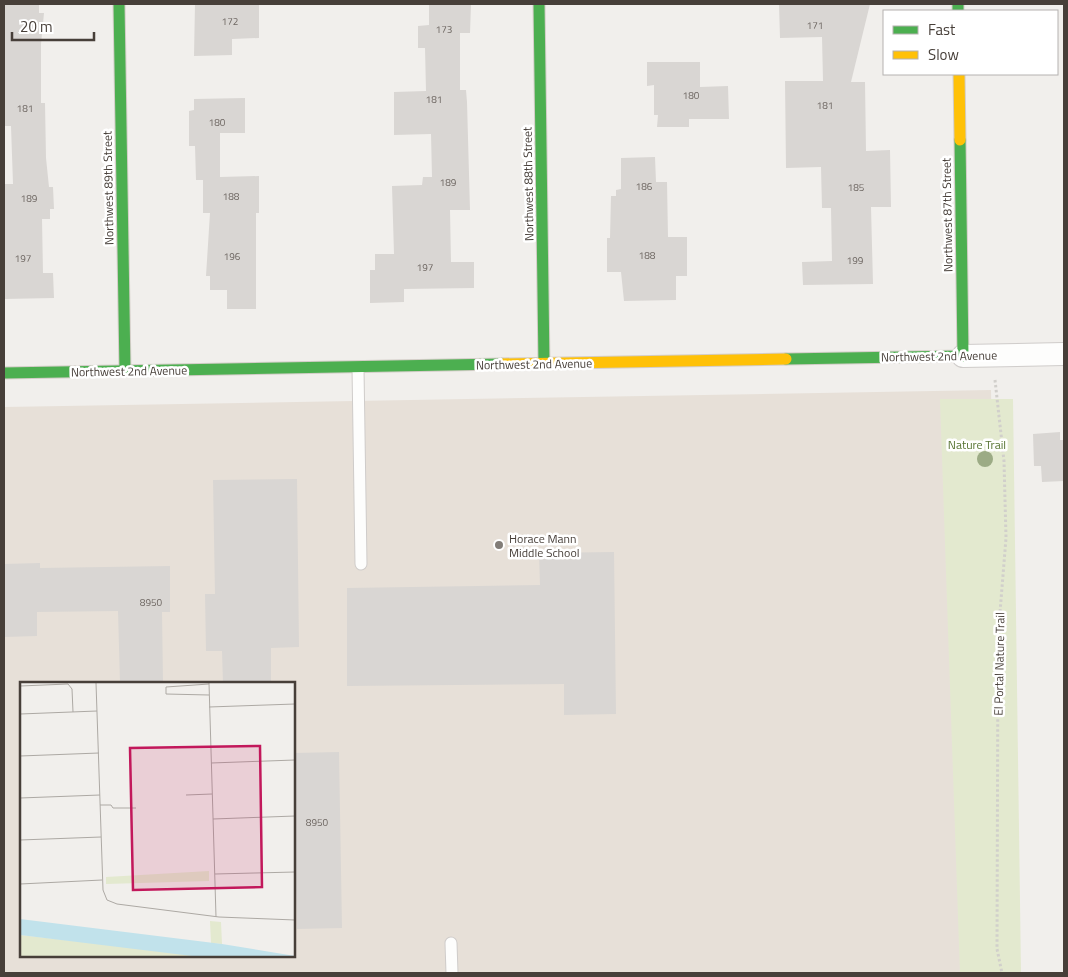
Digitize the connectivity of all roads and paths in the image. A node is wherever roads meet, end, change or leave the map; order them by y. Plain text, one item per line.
1 (119, 4) edge
2 (539, 4) edge
3 (959, 75) edge
4 (1064, 354) edge
5 (994, 355) junction
6 (963, 356) junction
7 (544, 364) junction
8 (358, 368) junction
9 (125, 371) junction
10 (4, 373) edge
11 (361, 564) dead end
12 (451, 943) dead end
13 (452, 973) edge
14 (1002, 973) edge

1 - 9 street, Northwest 89th Street
2 - 7 street, Northwest 88th Street
3 - 6 street, Northwest 87th Street
4 - 5 street, Northwest 2nd Avenue
5 - 6 street, Northwest 2nd Avenue
5 - 14 path, El Portal Nature Trail
6 - 7 street, Northwest 2nd Avenue
7 - 8 street, Northwest 2nd Avenue
8 - 9 street, Northwest 2nd Avenue
8 - 11 lane
9 - 10 street, Northwest 2nd Avenue
12 - 13 lane

